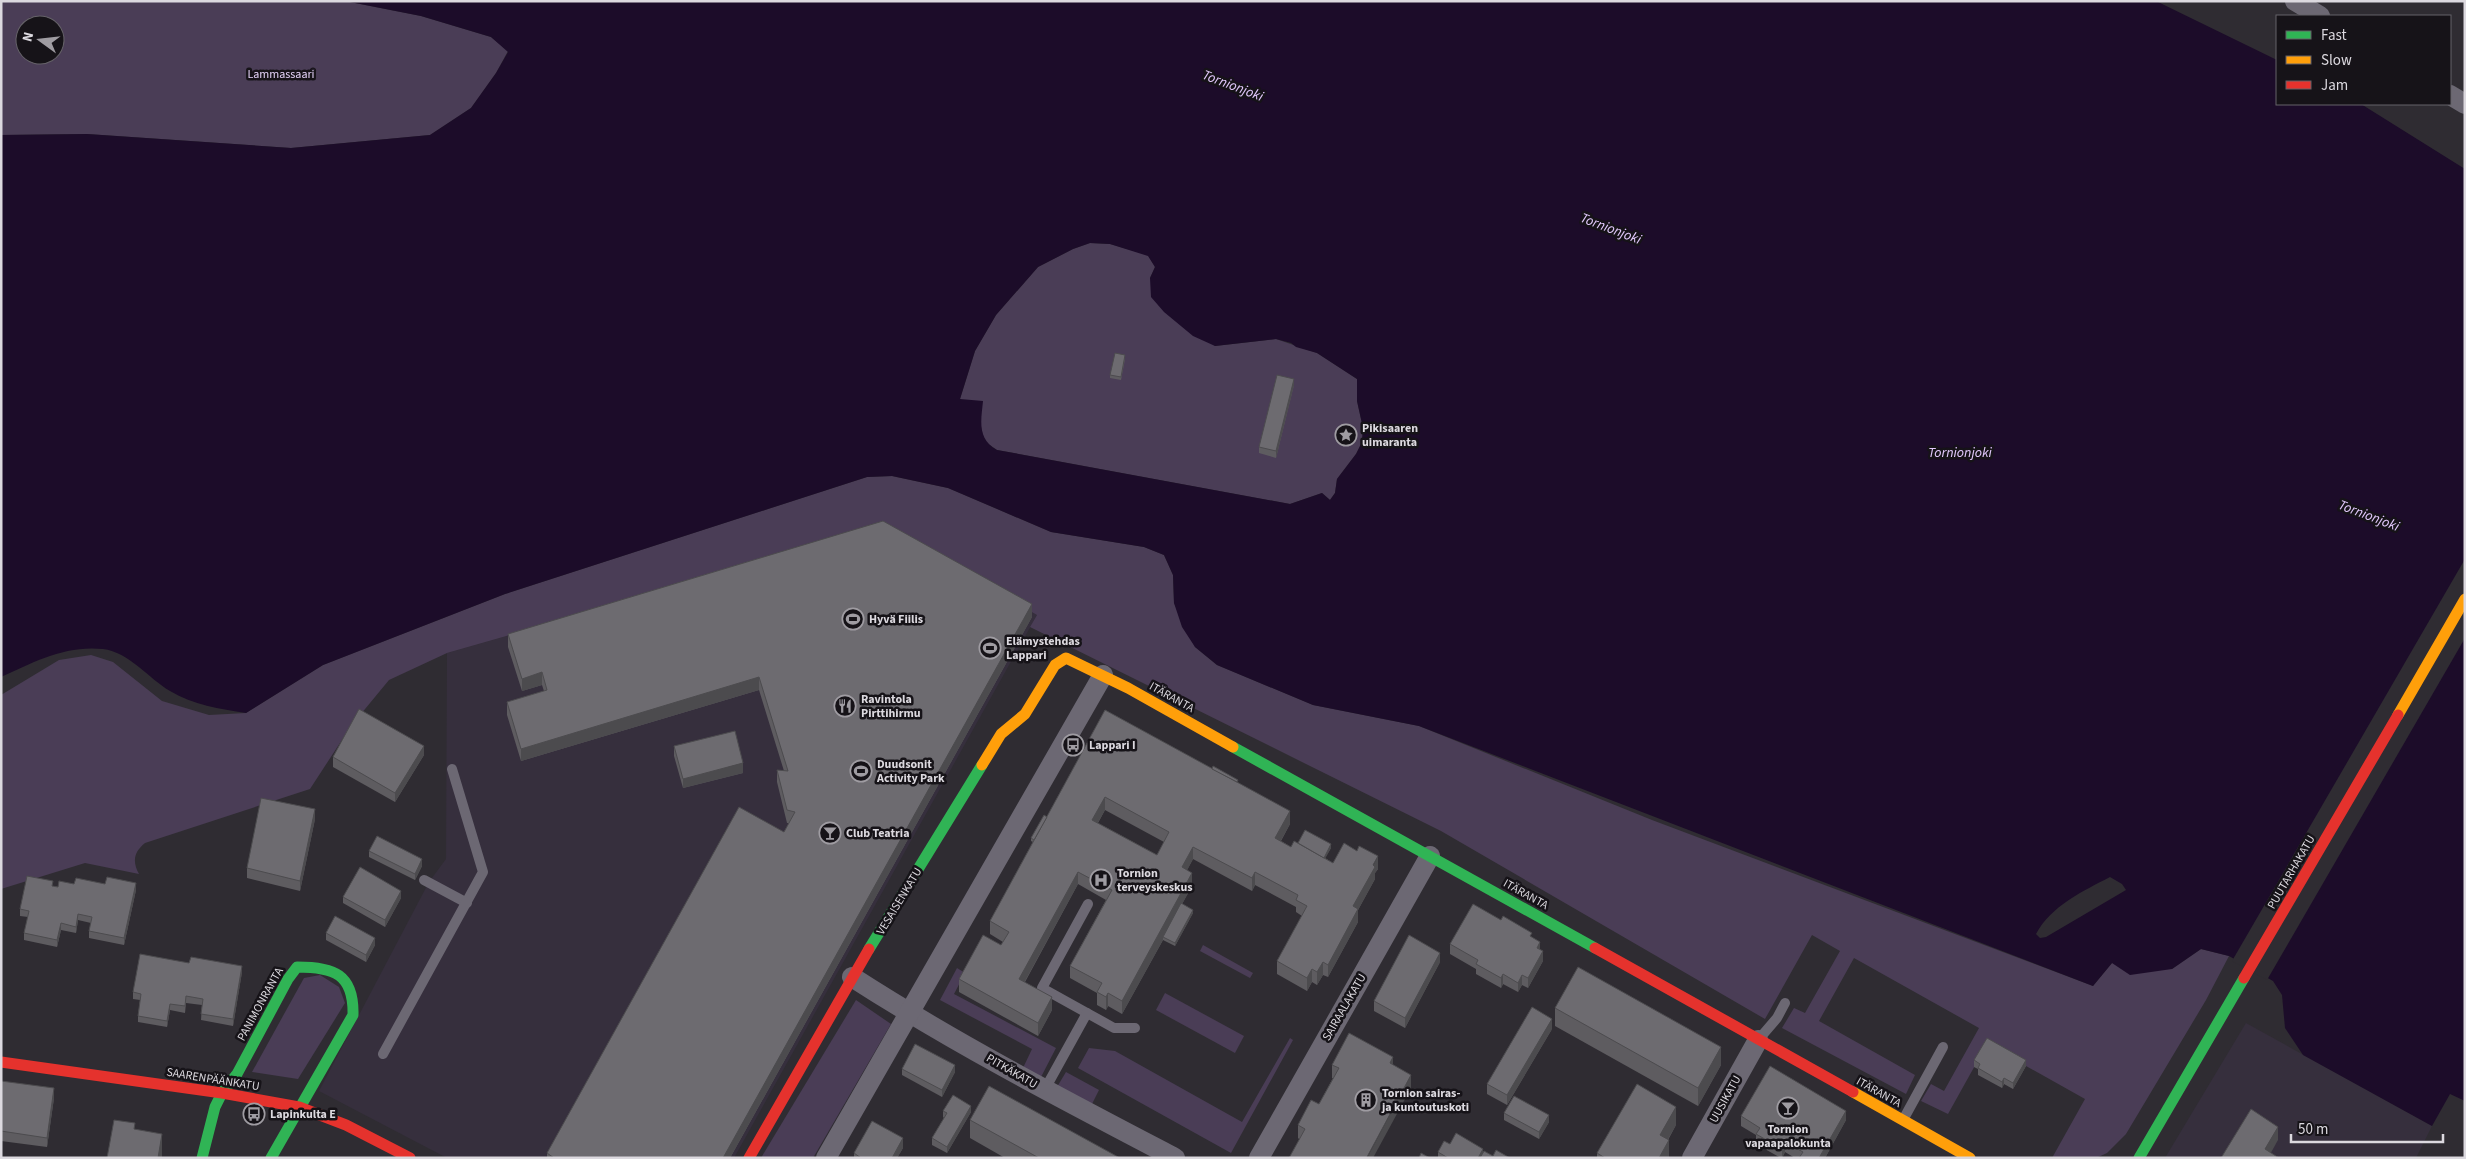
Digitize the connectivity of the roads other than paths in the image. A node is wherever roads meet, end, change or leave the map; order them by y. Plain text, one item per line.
1 (2295, 1) edge
2 (2318, 15) edge
3 (2451, 96) edge
4 (2465, 104) edge
5 (2465, 599) edge
6 (1066, 658) joint
7 (1103, 675) junction
8 (452, 769) dead end
9 (1430, 856) junction
10 (424, 880) dead end
11 (467, 903) junction
12 (1088, 904) dead end
13 (852, 977) junction
14 (1785, 1003) dead end
15 (911, 1013) junction
16 (1086, 1013) junction
17 (1135, 1028) dead end
18 (1758, 1040) junction
19 (1943, 1047) dead end
20 (383, 1054) dead end
21 (1, 1062) edge
22 (1045, 1090) junction
23 (222, 1093) junction
24 (299, 1107) junction
25 (1903, 1121) junction
26 (1949, 1153) edge
27 (202, 1158) edge
28 (271, 1158) edge
29 (410, 1158) edge
30 (749, 1158) edge
31 (826, 1158) edge
32 (1175, 1158) edge
33 (1259, 1158) edge
34 (1692, 1158) edge
35 (1970, 1158) edge
36 (2139, 1158) edge

1 - 2 street
3 - 4 street
5 - 36 street, PUUTARHAKATU
6 - 7 street, ITÄRANTA
6 - 13 street, VESAISENKATU
7 - 9 street, ITÄRANTA
7 - 15 street
8 - 11 lane
9 - 18 street, ITÄRANTA
9 - 33 street, SAIRAALAKATU
10 - 11 lane
11 - 20 lane
12 - 16 lane
13 - 15 street, PITKÄKATU
13 - 30 street, VESAISENKATU
14 - 18 lane
15 - 22 street, PITKÄKATU
15 - 31 street
16 - 17 lane
16 - 22 lane
18 - 25 street, ITÄRANTA
18 - 34 street, UUSIKATU
19 - 25 lane
21 - 23 street, SAARENPÄÄNKATU
22 - 32 street, PITKÄKATU
23 - 24 street, SAARENPÄÄNKATU
23 - 24 street, PANIMONRANTA
23 - 27 street, PANIMONRANTA
24 - 28 street, PANIMONRANTA
24 - 29 street, SAARENPÄÄNKATU
25 - 26 street, ITÄRANTA
26 - 35 street, ITÄRANTA

